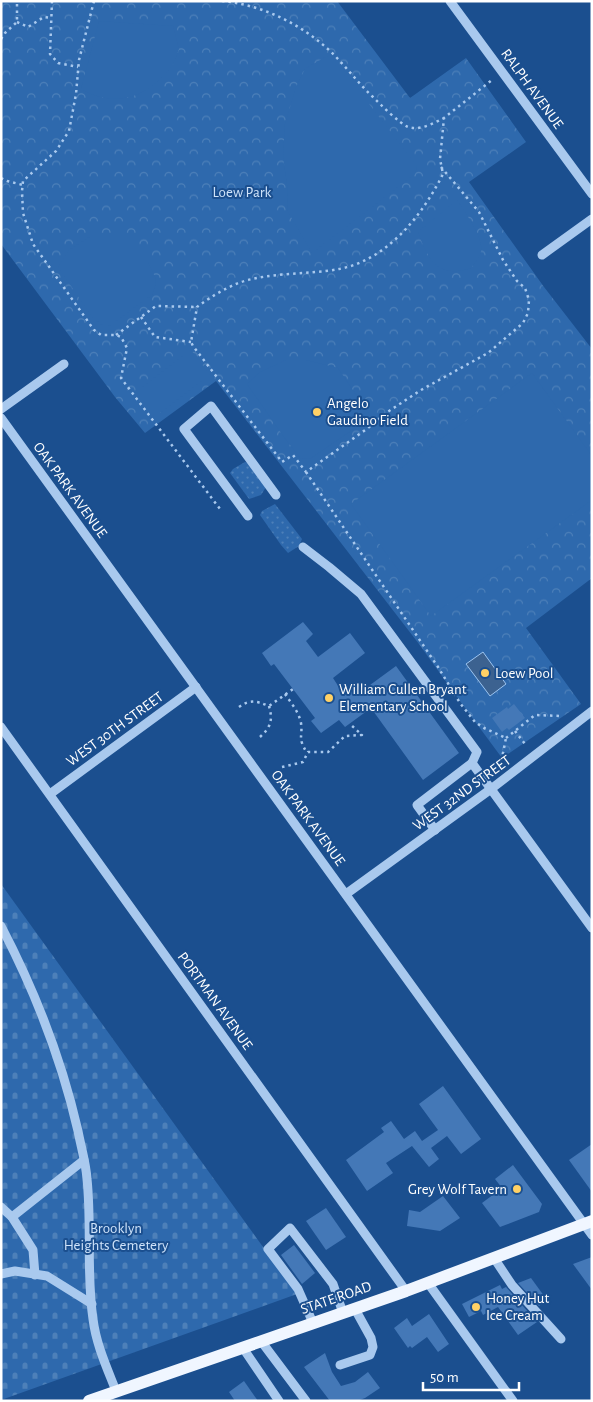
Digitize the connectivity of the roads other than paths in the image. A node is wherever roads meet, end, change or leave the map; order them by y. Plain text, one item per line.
1 (450, 1) edge
2 (592, 194) edge
3 (592, 219) edge
4 (542, 255) dead end
5 (64, 364) dead end
6 (1, 409) edge
7 (1, 418) edge
8 (276, 496) dead end
9 (248, 516) dead end
10 (303, 547) dead end
11 (196, 687) junction
12 (592, 711) edge
13 (1, 727) edge
14 (472, 762) junction
15 (491, 789) junction
16 (50, 794) junction
17 (435, 830) junction
18 (346, 894) junction
19 (1, 926) edge
20 (592, 928) edge
21 (84, 1160) junction
22 (1, 1207) edge
23 (12, 1217) junction
24 (588, 1222) edge
25 (592, 1235) edge
26 (494, 1258) junction
27 (1, 1274) edge
28 (35, 1275) junction
29 (428, 1283) junction
30 (406, 1291) junction
31 (92, 1304) junction
32 (349, 1311) junction
33 (313, 1323) junction
34 (561, 1339) dead end
35 (262, 1341) junction
36 (243, 1348) junction
37 (340, 1366) dead end
38 (116, 1392) junction
39 (93, 1400) edge
40 (279, 1401) edge
41 (306, 1401) edge
42 (514, 1401) edge

1 - 2 street, RALPH AVENUE
3 - 4 street
5 - 6 street
7 - 11 street, OAK PARK AVENUE
8 - 9 street
10 - 14 street
11 - 16 street, WEST 30TH STREET
11 - 18 street, OAK PARK AVENUE
12 - 15 street, WEST 32ND STREET
13 - 16 street, PORTMAN AVENUE
14 - 15 street
14 - 17 street
15 - 17 street, WEST 32ND STREET
15 - 20 street
16 - 30 street, PORTMAN AVENUE
17 - 18 street, WEST 32ND STREET
18 - 24 street, OAK PARK AVENUE
19 - 21 street
21 - 23 street
21 - 31 street
22 - 23 street
23 - 28 street
24 - 25 street, OAK PARK AVENUE
24 - 26 main road, STATE ROAD
26 - 29 main road, STATE ROAD
26 - 34 street
27 - 28 street
28 - 31 street
29 - 30 main road, STATE ROAD
29 - 42 street
30 - 32 main road, STATE ROAD
31 - 38 street
32 - 33 main road, STATE ROAD
32 - 33 street
32 - 37 street
33 - 35 main road, STATE ROAD
35 - 36 main road, STATE ROAD
35 - 41 street
36 - 38 main road, STATE ROAD
36 - 40 street
38 - 39 main road, STATE ROAD

